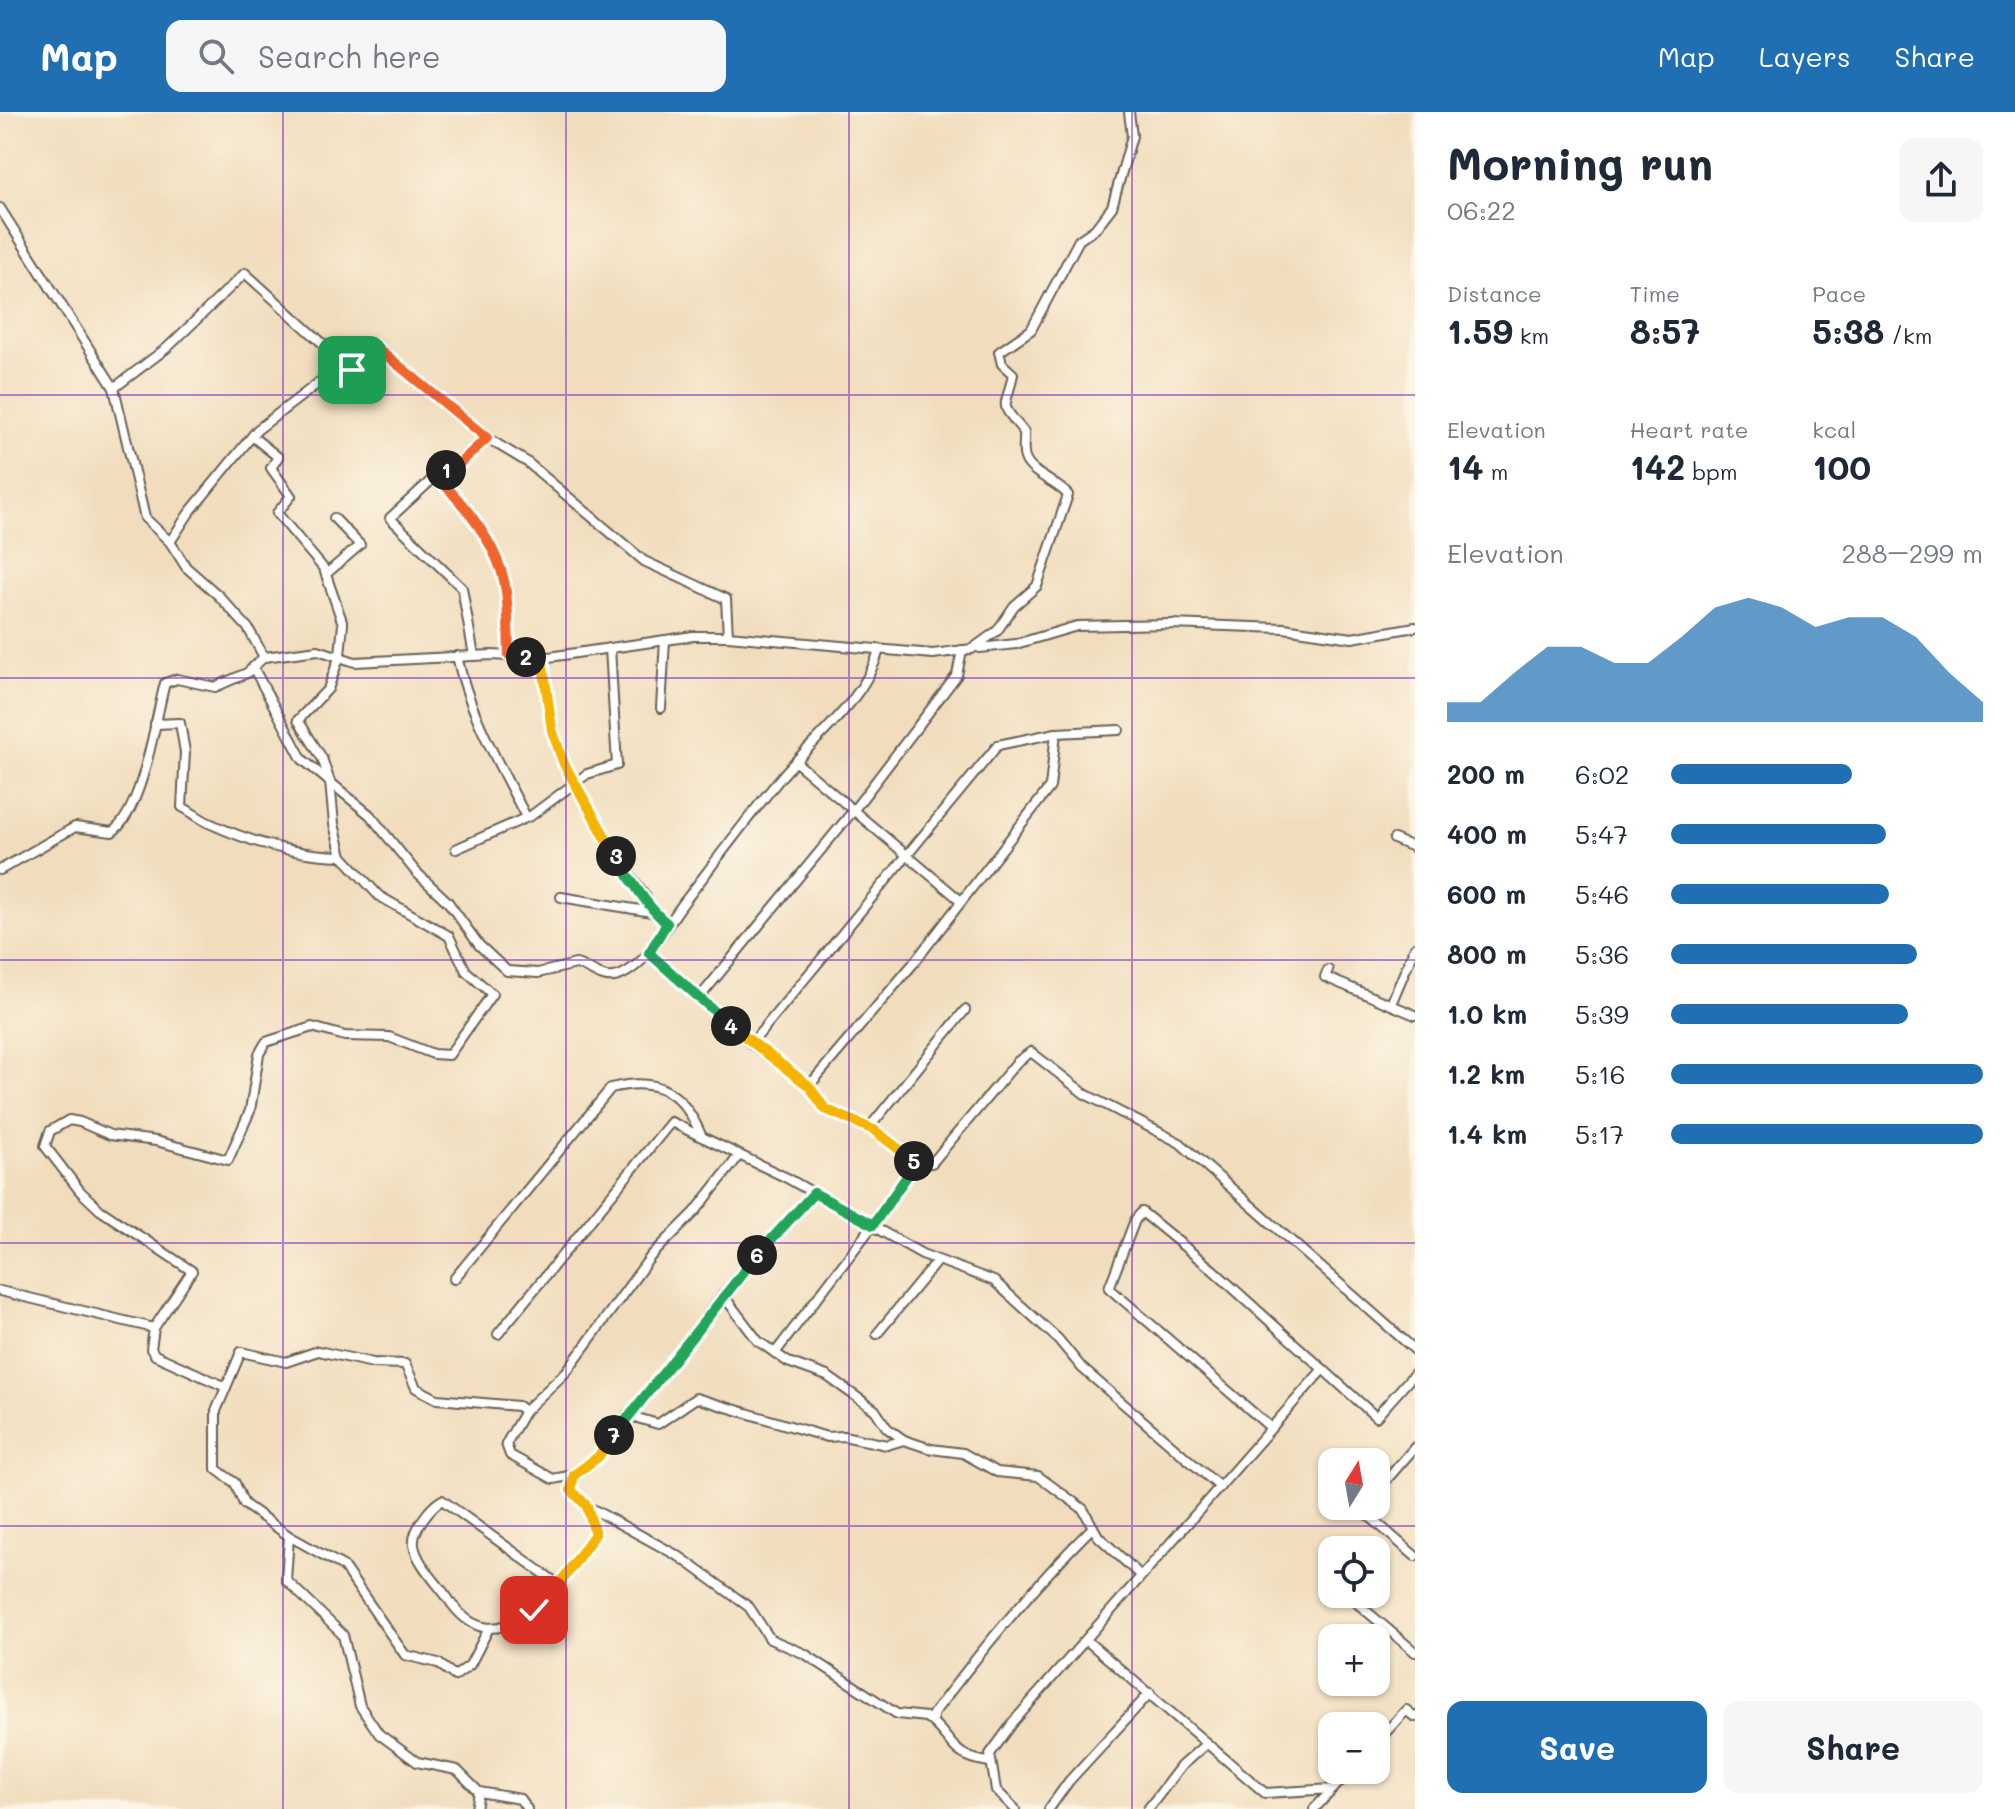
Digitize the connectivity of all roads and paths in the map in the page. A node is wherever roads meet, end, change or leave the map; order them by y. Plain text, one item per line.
1 (1129, 112) edge
2 (0, 208) edge
3 (343, 364) junction
4 (114, 388) junction
5 (253, 437) junction
6 (487, 438) junction
7 (436, 476) junction
8 (334, 518) dead end
9 (170, 542) junction
10 (326, 574) junction
11 (1415, 627) edge
12 (728, 636) junction
13 (665, 640) junction
14 (610, 648) junction
15 (879, 650) junction
16 (967, 650) junction
17 (340, 655) junction
18 (509, 655) junction
19 (457, 656) junction
20 (474, 656) junction
21 (264, 657) junction
22 (542, 658) junction
23 (253, 667) junction
24 (661, 708) dead end
25 (155, 724) junction
26 (1119, 730) dead end
27 (1056, 733) junction
28 (797, 763) junction
29 (330, 782) junction
30 (575, 783) junction
31 (853, 811) junction
32 (525, 815) junction
33 (1394, 839) dead end
34 (1415, 848) edge
35 (456, 849) dead end
36 (342, 856) junction
37 (907, 856) junction
38 (0, 870) edge
39 (561, 897) dead end
40 (960, 900) junction
41 (652, 912) junction
42 (667, 923) junction
43 (1415, 947) edge
44 (649, 953) junction
45 (1328, 970) dead end
46 (700, 997) junction
47 (1391, 1004) junction
48 (965, 1010) dead end
49 (1415, 1015) edge
50 (751, 1044) junction
51 (809, 1086) junction
52 (869, 1128) junction
53 (702, 1137) junction
54 (738, 1157) junction
55 (916, 1163) junction
56 (814, 1193) junction
57 (873, 1225) junction
58 (937, 1261) junction
59 (454, 1279) dead end
60 (0, 1291) edge
61 (723, 1295) junction
62 (154, 1328) junction
63 (498, 1334) dead end
64 (877, 1334) dead end
65 (1415, 1350) edge
66 (775, 1353) junction
67 (1323, 1369) junction
68 (1415, 1373) edge
69 (226, 1387) junction
70 (525, 1411) junction
71 (627, 1415) junction
72 (1271, 1428) junction
73 (904, 1440) junction
74 (1415, 1447) edge
75 (574, 1475) junction
76 (1390, 1476) edge
77 (1220, 1487) junction
78 (587, 1506) junction
79 (1374, 1520) edge
80 (1093, 1527) junction
81 (289, 1536) junction
82 (1415, 1556) edge
83 (1141, 1576) junction
84 (558, 1584) junction
85 (1363, 1608) edge
86 (488, 1630) junction
87 (1086, 1640) junction
88 (1415, 1652) edge
89 (1150, 1693) junction
90 (1415, 1717) edge
91 (933, 1722) junction
92 (1390, 1728) edge
93 (1207, 1743) junction
94 (989, 1762) junction
95 (1338, 1784) edge
96 (1333, 1789) junction
97 (479, 1792) junction
98 (476, 1809) edge
99 (527, 1809) edge
100 (1015, 1809) edge
101 (1049, 1809) edge
102 (1148, 1809) edge
103 (1314, 1809) edge

1 - 16 street
2 - 4 street
3 - 4 street
3 - 5 street
3 - 6 street
4 - 9 street
5 - 9 street
5 - 10 street
6 - 7 street
6 - 12 street
7 - 18 street
7 - 20 street
8 - 10 street
9 - 21 street
10 - 17 street
11 - 16 street
12 - 13 street
12 - 15 street
13 - 14 street
13 - 24 street
14 - 22 street
14 - 30 street
15 - 16 street
15 - 28 street
16 - 31 street
17 - 19 street
17 - 21 street
17 - 29 street
18 - 20 street
18 - 22 street
19 - 20 street
19 - 32 street
21 - 23 street
22 - 30 street
23 - 25 street
23 - 29 street
25 - 36 street
25 - 38 street
26 - 27 street
27 - 37 street
27 - 40 street
28 - 31 street
28 - 42 street
29 - 36 street
29 - 44 street
30 - 32 street
30 - 41 street
31 - 37 street
31 - 46 street
32 - 35 street
33 - 34 street
36 - 62 street
37 - 40 street
37 - 50 street
39 - 41 street
40 - 51 street
41 - 42 street
42 - 44 street
43 - 47 street
44 - 46 street
45 - 47 street
46 - 50 street
47 - 49 street
48 - 52 street
50 - 51 street
51 - 52 street
52 - 55 street
53 - 54 street
53 - 59 street
53 - 63 street
54 - 56 street
54 - 70 street
55 - 57 street
55 - 65 street
56 - 57 street
56 - 61 street
57 - 58 street
57 - 66 street
58 - 64 street
58 - 77 street
60 - 62 street
61 - 66 street
61 - 71 street
62 - 69 street
66 - 73 street
67 - 68 street
67 - 72 street
67 - 72 street
69 - 70 street
69 - 81 street
70 - 75 street
71 - 73 street
71 - 75 street
72 - 77 street
73 - 80 street
74 - 76 street
75 - 78 street
77 - 83 street
78 - 84 street
78 - 91 street
79 - 82 street
80 - 83 street
80 - 91 street
81 - 86 street
81 - 97 street
83 - 87 street
84 - 86 street
84 - 86 street
85 - 88 street
87 - 89 street
87 - 94 street
89 - 93 street
89 - 101 street
90 - 92 street
91 - 94 street
93 - 96 street
93 - 102 street
94 - 100 street
95 - 96 street
96 - 103 street
97 - 98 street
97 - 99 street

